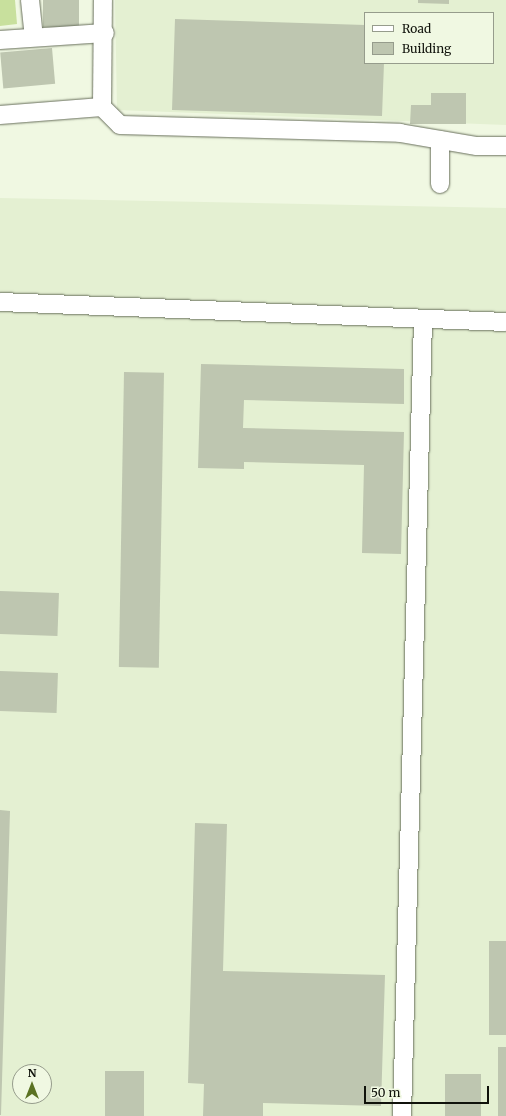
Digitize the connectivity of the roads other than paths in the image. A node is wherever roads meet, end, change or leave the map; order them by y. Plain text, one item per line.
1 (30, 0) edge
2 (103, 0) edge
3 (105, 33) junction
4 (34, 36) junction
5 (0, 40) edge
6 (102, 107) junction
7 (0, 115) edge
8 (440, 140) junction
9 (506, 146) edge
10 (440, 184) dead end
11 (0, 302) edge
12 (423, 320) junction
13 (506, 322) edge
14 (402, 1116) edge

1 - 4 lane
2 - 3 lane
3 - 4 lane
3 - 6 lane
4 - 5 lane
6 - 7 lane
6 - 8 lane
8 - 9 lane
8 - 10 lane
11 - 12 lane
12 - 13 lane
12 - 14 lane

